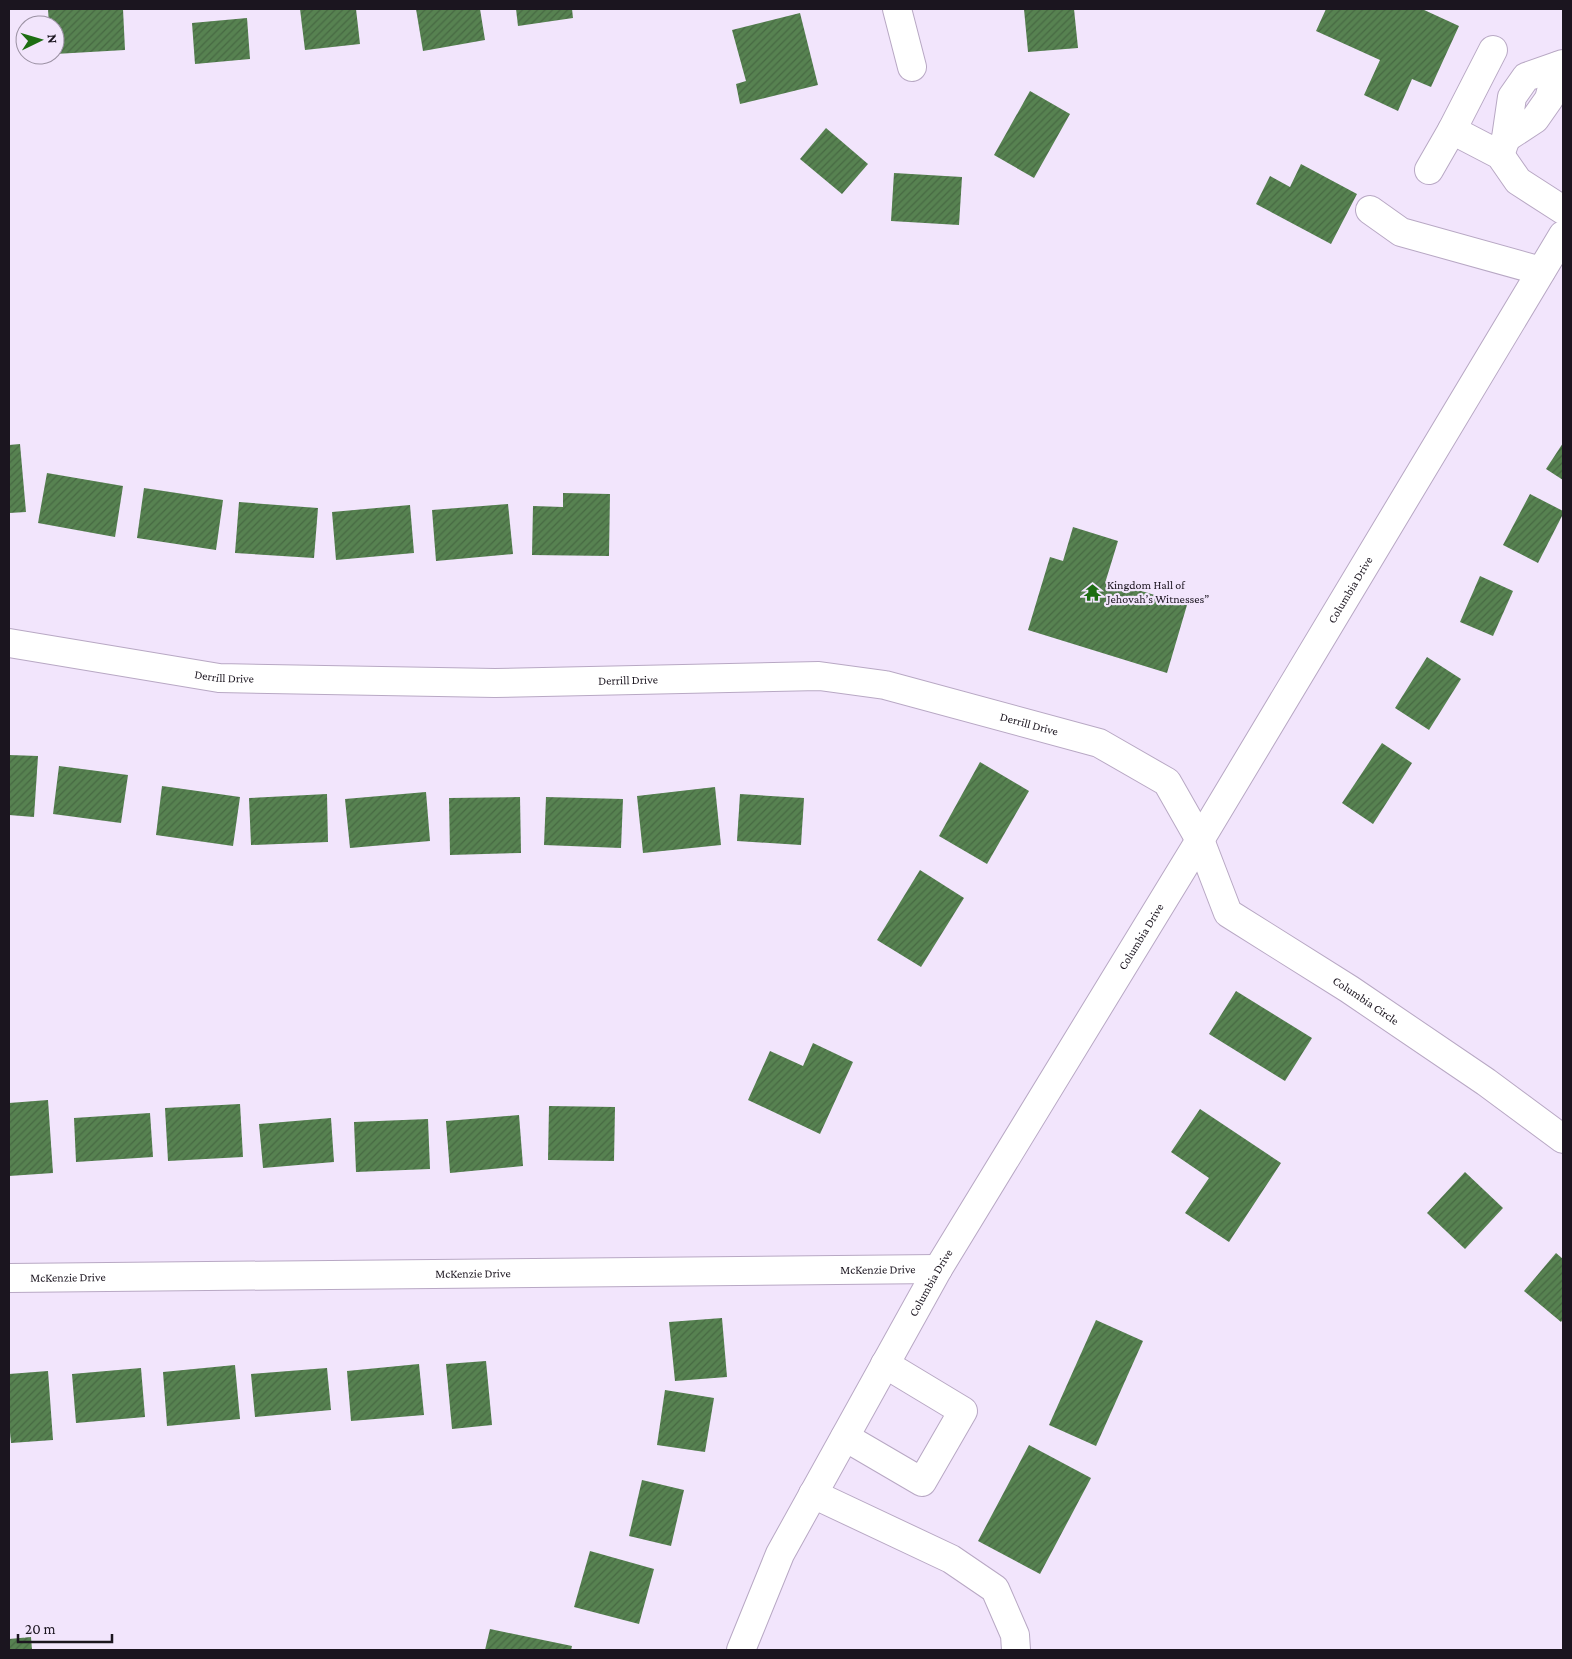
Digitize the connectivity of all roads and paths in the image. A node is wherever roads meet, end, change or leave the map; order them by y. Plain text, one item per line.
1 (897, 9) edge
2 (1493, 50) dead end
3 (1561, 65) edge
4 (912, 67) dead end
5 (1452, 130) junction
6 (1503, 146) junction
7 (1429, 170) dead end
8 (1370, 210) dead end
9 (1563, 210) edge
10 (1563, 235) edge
11 (1541, 271) junction
12 (9, 643) edge
13 (1200, 840) junction
14 (1563, 1139) edge
15 (938, 1269) junction
16 (9, 1278) edge
17 (885, 1364) junction
18 (845, 1437) junction
19 (813, 1494) junction
20 (740, 1650) edge
21 (1016, 1650) edge

1 - 4 street
2 - 5 street
3 - 6 street
5 - 6 street
5 - 7 street
6 - 9 street
8 - 11 street
10 - 11 street, Columbia Drive
11 - 13 street, Columbia Drive
12 - 13 street, Derrill Drive
13 - 14 street, Columbia Circle
13 - 15 street, Columbia Drive
15 - 16 street, McKenzie Drive
15 - 17 street, Columbia Drive
17 - 18 street, Columbia Drive
17 - 18 street
18 - 19 street, Columbia Drive
19 - 20 street, Columbia Drive
19 - 21 street

